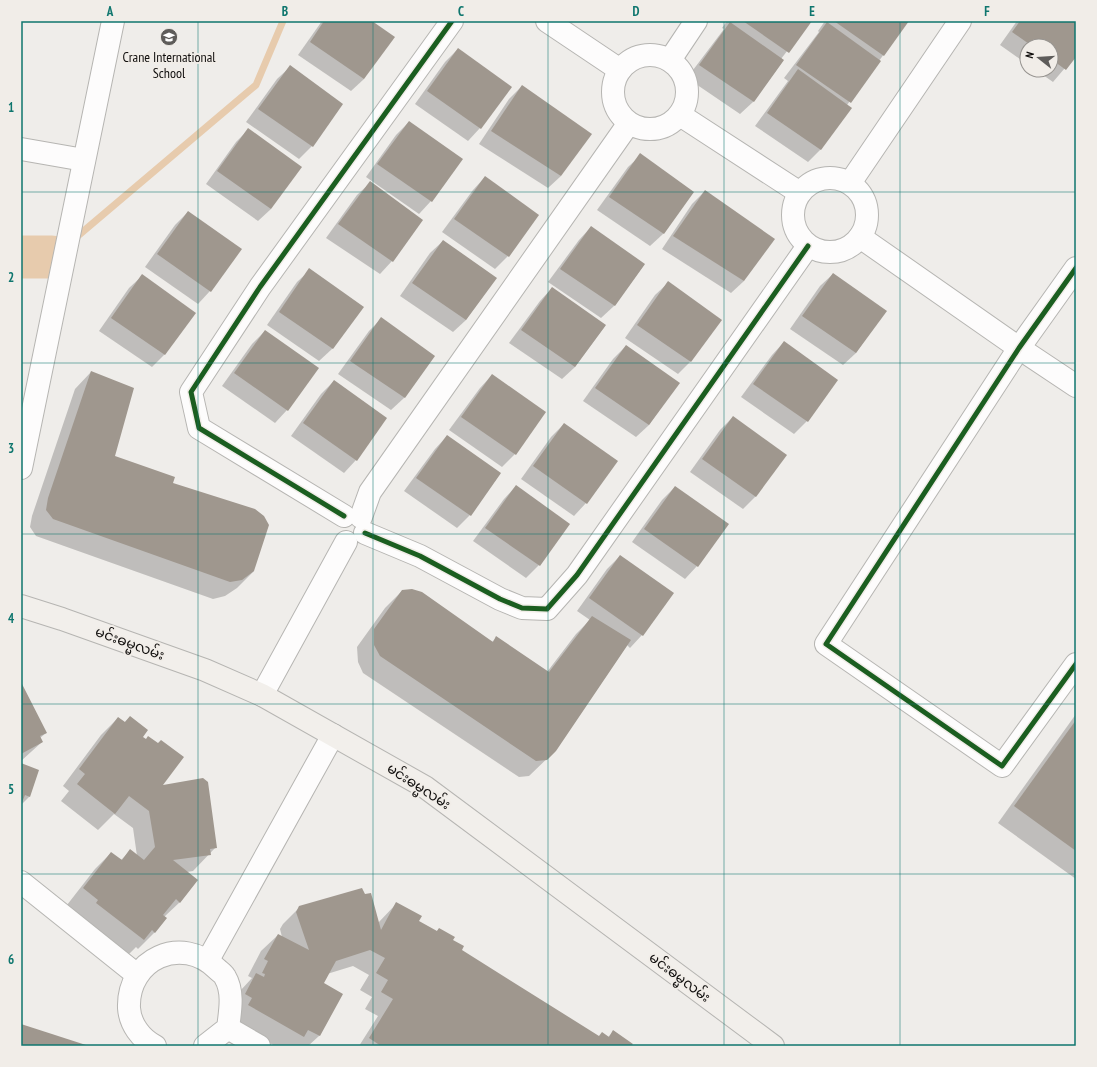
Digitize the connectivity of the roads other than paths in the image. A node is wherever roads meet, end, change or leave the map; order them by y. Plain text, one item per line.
1 (113, 21) edge
2 (452, 21) edge
3 (546, 21) edge
4 (696, 21) edge
5 (960, 21) edge
6 (670, 60) junction
7 (620, 70) junction
8 (680, 115) junction
9 (629, 124) junction
10 (21, 150) edge
11 (84, 160) junction
12 (850, 183) junction
13 (800, 193) junction
14 (860, 237) junction
15 (808, 246) junction
16 (1076, 268) edge
17 (1018, 348) junction
18 (1076, 386) edge
19 (21, 468) edge
20 (354, 527) junction
21 (21, 606) edge
22 (1076, 664) edge
23 (262, 695) junction
24 (334, 735) junction
25 (21, 882) edge
26 (208, 960) junction
27 (136, 974) junction
28 (228, 1028) junction
29 (155, 1046) edge
30 (205, 1046) edge
31 (259, 1046) edge
32 (772, 1046) edge

1 - 11 street
2 - 20 street
3 - 7 street
4 - 6 street
5 - 12 street
6 - 7 street
6 - 8 street
7 - 9 street
8 - 9 street
8 - 13 street
9 - 20 street
10 - 11 street
11 - 19 street
12 - 13 street
12 - 14 street
13 - 15 street
14 - 15 street
14 - 17 street
15 - 20 street
16 - 17 street
17 - 18 street
17 - 22 street
20 - 23 street
21 - 23 main road, မင်းဓမ္မလမ်း
23 - 24 main road, မင်းဓမ္မလမ်း
24 - 26 street
24 - 32 main road, မင်းဓမ္မလမ်း
25 - 27 street
26 - 27 street
26 - 28 street
27 - 29 street
28 - 30 street
28 - 31 street

